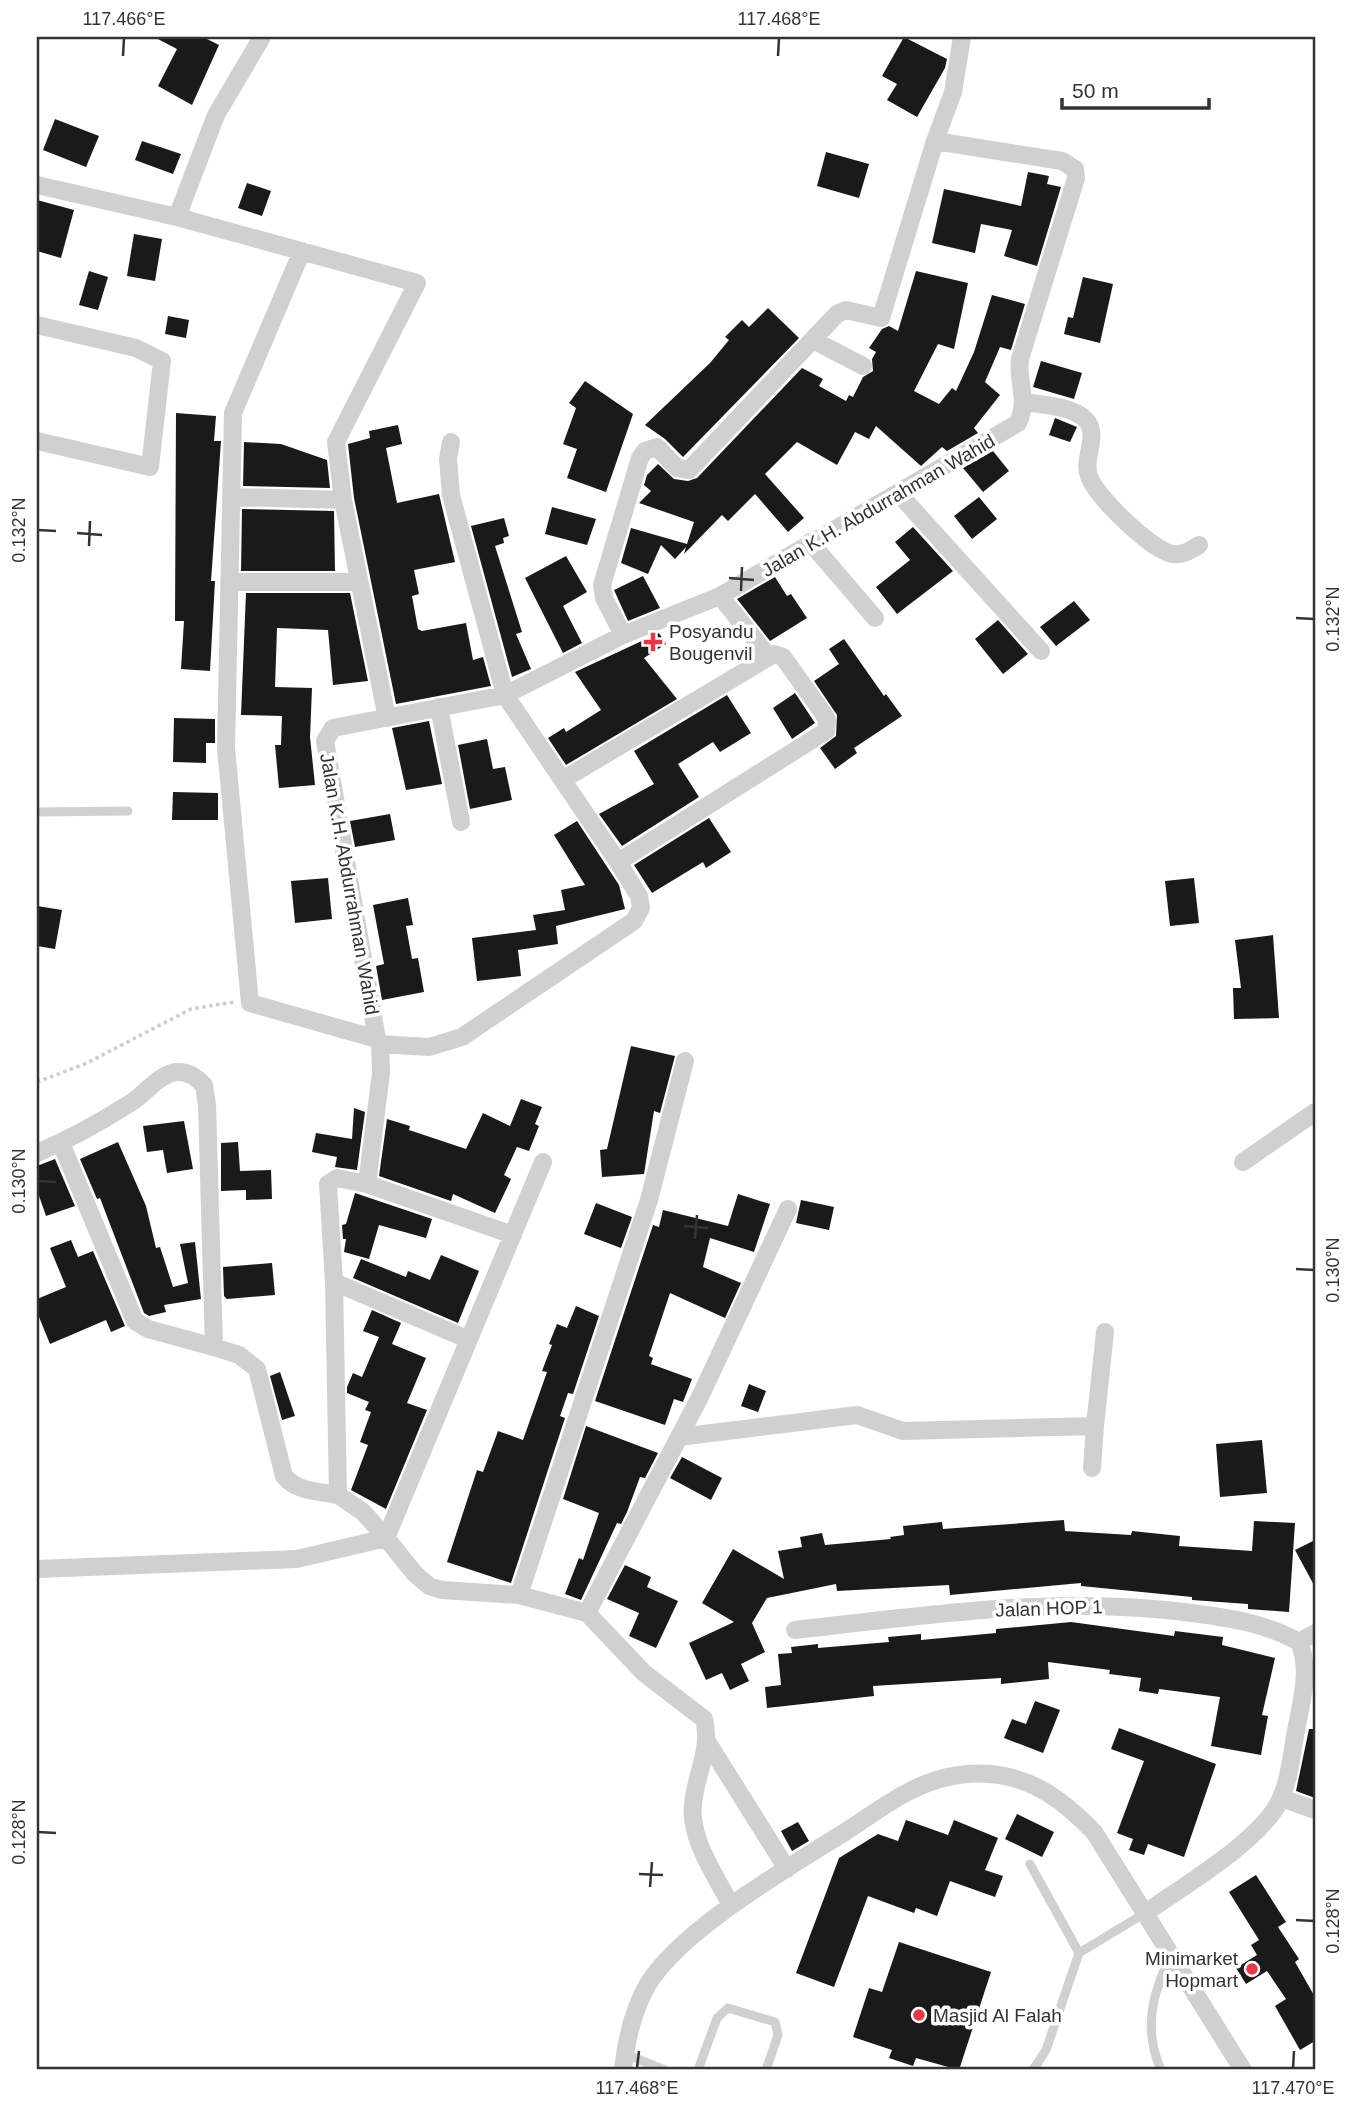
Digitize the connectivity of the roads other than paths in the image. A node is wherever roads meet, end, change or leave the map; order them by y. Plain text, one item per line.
1 (262, 37) edge
2 (962, 37) edge
3 (935, 141) junction
4 (37, 185) edge
5 (177, 217) junction
6 (302, 251) junction
7 (37, 325) edge
8 (813, 340) junction
9 (863, 366) dead end
10 (1025, 402) junction
11 (37, 441) edge
12 (451, 442) dead end
13 (899, 494) junction
14 (231, 497) junction
15 (343, 500) junction
16 (810, 542) junction
17 (1199, 545) dead end
18 (229, 582) junction
19 (359, 582) junction
20 (720, 596) junction
21 (875, 618) dead end
22 (623, 635) junction
23 (1041, 651) dead end
24 (768, 656) junction
25 (505, 695) junction
26 (439, 708) junction
27 (387, 718) junction
28 (564, 779) junction
29 (128, 811) dead end
30 (37, 812) edge
31 (461, 822) dead end
32 (618, 862) junction
33 (379, 1042) junction
34 (685, 1061) dead end
35 (1315, 1112) edge
36 (61, 1143) junction
37 (37, 1153) edge
38 (543, 1162) dead end
39 (1243, 1162) dead end
40 (368, 1184) junction
41 (788, 1209) dead end
42 (513, 1236) junction
43 (334, 1282) junction
44 (1105, 1332) dead end
45 (467, 1339) junction
46 (214, 1347) junction
47 (1095, 1426) junction
48 (679, 1437) junction
49 (1092, 1468) dead end
50 (338, 1495) junction
51 (386, 1538) junction
52 (37, 1569) edge
53 (519, 1595) junction
54 (587, 1613) junction
55 (795, 1630) dead end
56 (1315, 1633) edge
57 (1299, 1642) junction
58 (708, 1743) junction
59 (1282, 1798) junction
60 (1315, 1810) edge
61 (1030, 1864) dead end
62 (787, 1869) junction
63 (731, 1906) junction
64 (1144, 1913) junction
65 (1079, 1953) junction
66 (1171, 1955) junction
67 (624, 2062) edge
68 (665, 2070) edge
69 (698, 2070) edge
70 (765, 2070) edge
71 (1033, 2070) edge
72 (1161, 2070) edge
73 (1243, 2070) edge

1 - 5 street
2 - 3 street
3 - 8 street
3 - 10 street
4 - 5 street
5 - 6 street
6 - 14 street
6 - 15 street
7 - 11 street
8 - 9 street
8 - 22 street
10 - 13 street, Jalan K.H. Abdurrahman Wahid
10 - 17 street
12 - 25 street
13 - 16 street, Jalan K.H. Abdurrahman Wahid
13 - 23 street
14 - 15 street
14 - 18 street
15 - 19 street
16 - 20 street, Jalan K.H. Abdurrahman Wahid
16 - 21 street
18 - 19 street
18 - 33 street, Jalan K.H. Abdurrahman Wahid
19 - 27 street
20 - 22 street, Jalan K.H. Abdurrahman Wahid
20 - 24 street
22 - 25 street, Jalan K.H. Abdurrahman Wahid
24 - 28 street
24 - 32 street
25 - 26 street, Jalan K.H. Abdurrahman Wahid
25 - 28 street
26 - 27 street, Jalan K.H. Abdurrahman Wahid
26 - 31 street
27 - 33 street, Jalan K.H. Abdurrahman Wahid
28 - 32 street
29 - 30 lane
32 - 33 street
33 - 40 street
34 - 53 street
35 - 39 street
36 - 37 street
36 - 46 street
36 - 46 street
38 - 42 street
40 - 42 street
40 - 43 street
41 - 48 street
42 - 45 street
43 - 45 street
43 - 50 street
44 - 47 street
45 - 51 street
46 - 50 street
47 - 48 street
47 - 49 street
48 - 54 street
50 - 51 street
51 - 52 street
51 - 53 street
53 - 54 street
54 - 58 street
55 - 57 street, Jalan HOP 1
56 - 57 street
57 - 59 street
58 - 62 street
58 - 63 street
59 - 60 street
59 - 64 street
61 - 65 lane
62 - 63 street
62 - 64 street
63 - 67 street
64 - 65 lane
64 - 66 street
65 - 71 lane
66 - 72 lane
66 - 73 street
67 - 68 lane
69 - 70 lane

